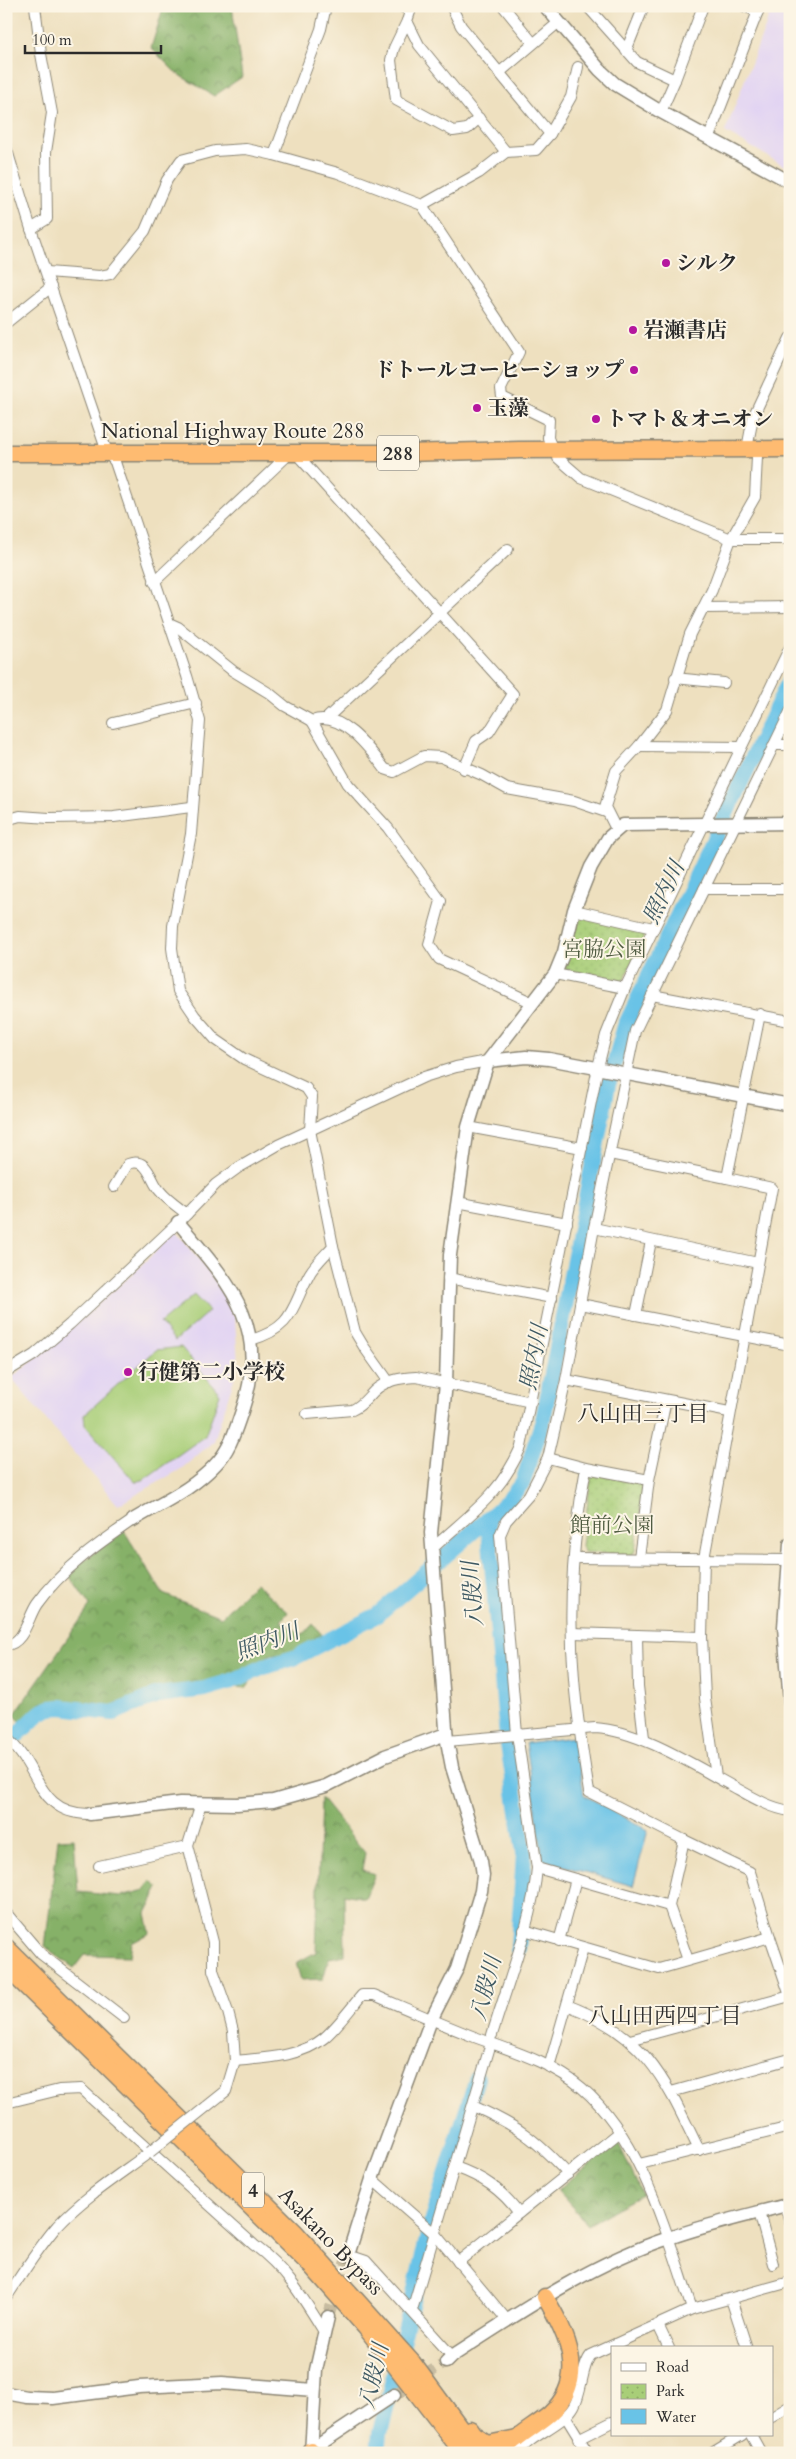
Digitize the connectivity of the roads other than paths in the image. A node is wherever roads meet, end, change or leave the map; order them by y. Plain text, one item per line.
1 (35, 6) edge
2 (326, 6) edge
3 (452, 6) edge
4 (503, 6) edge
5 (545, 6) edge
6 (587, 6) edge
7 (644, 6) edge
8 (703, 6) edge
9 (744, 6) edge
10 (759, 9) edge
11 (408, 11) edge
12 (559, 22) junction
13 (533, 43) junction
14 (626, 51) junction
15 (578, 67) dead end
16 (499, 73) junction
17 (675, 80) junction
18 (660, 112) junction
19 (479, 118) junction
20 (550, 134) junction
21 (709, 136) junction
22 (6, 147) edge
23 (506, 152) junction
24 (274, 155) junction
25 (17, 179) junction
26 (790, 182) edge
27 (6, 184) edge
28 (422, 205) junction
29 (31, 229) junction
30 (47, 272) junction
31 (52, 288) junction
32 (6, 323) edge
33 (790, 338) edge
34 (790, 449) edge
35 (6, 453) edge
36 (752, 453) junction
37 (555, 454) junction
38 (111, 457) junction
39 (790, 457) edge
40 (293, 458) junction
41 (6, 461) edge
42 (731, 539) junction
43 (790, 539) edge
44 (508, 549) dead end
45 (154, 582) junction
46 (790, 607) edge
47 (704, 608) junction
48 (439, 612) junction
49 (169, 624) junction
50 (790, 647) edge
51 (675, 678) junction
52 (724, 683) dead end
53 (196, 703) junction
54 (790, 712) edge
55 (328, 717) junction
56 (312, 721) junction
57 (113, 724) dead end
58 (774, 745) junction
59 (790, 745) edge
60 (639, 746) junction
61 (741, 747) junction
62 (464, 769) junction
63 (191, 807) junction
64 (606, 812) junction
65 (6, 820) edge
66 (790, 823) edge
67 (735, 824) junction
68 (704, 825) junction
69 (616, 829) junction
70 (704, 889) junction
71 (790, 889) edge
72 (574, 910) junction
73 (653, 928) junction
74 (555, 974) junction
75 (625, 988) junction
76 (652, 995) junction
77 (533, 1003) junction
78 (760, 1014) junction
79 (790, 1021) edge
80 (488, 1060) junction
81 (598, 1067) junction
82 (627, 1073) junction
83 (744, 1096) junction
84 (790, 1105) edge
85 (468, 1127) junction
86 (310, 1130) junction
87 (582, 1148) junction
88 (610, 1154) junction
89 (728, 1178) junction
90 (114, 1187) dead end
91 (457, 1202) junction
92 (183, 1218) junction
93 (567, 1223) junction
94 (594, 1228) junction
95 (651, 1240) junction
96 (333, 1246) junction
97 (758, 1263) junction
98 (448, 1278) junction
99 (552, 1298) junction
100 (580, 1304) junction
101 (636, 1315) junction
102 (744, 1337) junction
103 (251, 1340) junction
104 (790, 1346) edge
105 (6, 1372) edge
106 (566, 1380) junction
107 (389, 1382) junction
108 (446, 1383) junction
109 (666, 1400) junction
110 (531, 1402) junction
111 (729, 1412) junction
112 (306, 1414) dead end
113 (548, 1458) junction
114 (586, 1468) junction
115 (649, 1480) junction
116 (133, 1520) joint
117 (790, 1544) edge
118 (432, 1549) junction
119 (574, 1558) junction
120 (640, 1558) junction
121 (704, 1559) junction
122 (789, 1560) edge
123 (572, 1633) junction
124 (637, 1635) junction
125 (702, 1637) junction
126 (6, 1645) edge
127 (790, 1703) edge
128 (579, 1730) junction
129 (517, 1734) junction
130 (6, 1738) edge
131 (447, 1738) junction
132 (644, 1738) junction
133 (716, 1777) junction
134 (201, 1803) junction
135 (790, 1811) edge
136 (90, 1814) joint
137 (684, 1840) junction
138 (188, 1846) junction
139 (100, 1866) dead end
140 (537, 1868) junction
141 (576, 1879) junction
142 (669, 1906) junction
143 (6, 1913) edge
144 (524, 1930) junction
145 (770, 1937) junction
146 (559, 1941) junction
147 (6, 1947) edge
148 (583, 1948) junction
149 (688, 1960) junction
150 (6, 1967) edge
151 (790, 1996) edge
152 (567, 2005) junction
153 (124, 2018) dead end
154 (431, 2020) junction
155 (492, 2039) junction
156 (630, 2040) junction
157 (790, 2059) edge
158 (235, 2061) junction
159 (549, 2067) junction
160 (671, 2092) junction
161 (6, 2103) edge
162 (473, 2106) junction
163 (790, 2127) edge
164 (620, 2132) junction
165 (699, 2150) junction
166 (150, 2152) junction
167 (639, 2164) junction
168 (455, 2167) junction
169 (568, 2174) junction
170 (372, 2179) junction
171 (788, 2204) edge
172 (759, 2212) junction
173 (519, 2213) junction
174 (790, 2222) edge
175 (436, 2234) junction
176 (668, 2238) junction
177 (348, 2255) joint
178 (458, 2262) junction
179 (773, 2264) dead end
180 (790, 2282) edge
181 (545, 2297) junction
182 (6, 2298) edge
183 (732, 2299) junction
184 (412, 2310) junction
185 (692, 2310) junction
186 (328, 2317) tunnel mouth
187 (507, 2320) junction
188 (370, 2323) junction
189 (658, 2325) junction
190 (323, 2330) junction
191 (613, 2346) edge
192 (668, 2346) edge
193 (746, 2346) edge
194 (611, 2347) edge
195 (449, 2359) joint
196 (314, 2390) junction
197 (6, 2393) edge
198 (394, 2396) tunnel mouth
199 (790, 2406) edge
200 (774, 2414) edge
201 (566, 2417) junction
202 (611, 2422) edge
203 (740, 2436) edge
204 (752, 2436) edge
205 (578, 2439) junction
206 (518, 2445) edge
207 (312, 2452) edge
208 (454, 2453) edge
209 (463, 2453) edge
210 (479, 2453) edge
211 (501, 2453) edge
212 (588, 2453) edge
213 (712, 2453) edge
214 (761, 2453) edge

1 - 29 street
2 - 24 street
3 - 16 street
4 - 13 street
5 - 12 street
6 - 14 street
7 - 14 street
8 - 17 street
9 - 10 street
10 - 21 street
11 - 19 street
11 - 19 street
12 - 13 street
12 - 18 street
13 - 16 street
14 - 17 street
15 - 20 street
16 - 20 street
17 - 18 street
18 - 21 street
19 - 23 street
20 - 23 street
21 - 26 street
22 - 25 street
23 - 28 street
24 - 28 street
24 - 30 street
25 - 27 street
25 - 29 street
28 - 37 street
29 - 30 street
30 - 31 street
31 - 32 street
31 - 38 street
33 - 36 street
34 - 36 highway, National Highway Route 288 / 288
35 - 38 highway, National Highway Route 288 / 288
36 - 37 highway, National Highway Route 288 / 288
36 - 39 highway, National Highway Route 288 / 288
36 - 42 street
37 - 38 highway, National Highway Route 288 / 288
37 - 40 highway, National Highway Route 288 / 288
37 - 42 street
38 - 40 highway, National Highway Route 288 / 288
38 - 41 highway, National Highway Route 288 / 288
38 - 45 street
40 - 45 street
40 - 48 street
42 - 43 street
42 - 47 street
44 - 48 street
45 - 49 street
46 - 47 street
47 - 51 street
48 - 55 street
48 - 62 street
49 - 53 street
49 - 56 street
50 - 61 street
51 - 52 street
51 - 60 street
53 - 57 street
53 - 63 street
54 - 58 street
55 - 56 street
55 - 62 street
56 - 77 street
58 - 59 street
58 - 67 street
60 - 61 street
60 - 64 street
61 - 68 street
62 - 64 street
63 - 65 street
63 - 86 street
64 - 69 street
66 - 67 street
67 - 68 street
67 - 70 street
68 - 69 street
68 - 73 street
69 - 72 street
70 - 71 street
70 - 76 street
72 - 73 street
72 - 74 street
73 - 75 street
74 - 75 street
74 - 77 street
75 - 81 street
76 - 78 street
76 - 82 street
77 - 80 street
78 - 79 street
78 - 83 street
80 - 81 street
80 - 85 street
80 - 86 street
81 - 82 street
81 - 87 street
82 - 83 street
82 - 88 street
83 - 84 street
83 - 89 street
85 - 87 street
85 - 91 street
86 - 92 street
86 - 96 street
87 - 93 street
88 - 89 street
88 - 94 street
89 - 97 street
90 - 92 street
91 - 93 street
91 - 98 street
92 - 103 street
92 - 105 street
93 - 99 street
94 - 95 street
94 - 100 street
95 - 97 street
95 - 101 street
96 - 103 street
96 - 107 street
97 - 102 street
98 - 99 street
98 - 108 street
99 - 110 street
100 - 101 street
100 - 106 street
101 - 102 street
102 - 104 street
102 - 111 street
103 - 116 street
106 - 109 street
106 - 113 street
107 - 108 street
107 - 112 street
108 - 110 street
108 - 118 street
109 - 111 street
109 - 115 street
110 - 118 street
111 - 121 street
113 - 114 street
113 - 129 street
114 - 115 street
114 - 119 street
115 - 120 street
116 - 126 street
117 - 122 street
118 - 131 street
119 - 120 street
119 - 123 street
120 - 121 street
121 - 122 street
121 - 125 street
122 - 127 street
123 - 124 street
123 - 128 street
124 - 125 street
124 - 132 street
125 - 133 street
128 - 129 street
128 - 132 street
128 - 137 street
129 - 131 street
129 - 140 street
130 - 136 street
131 - 134 street
131 - 154 street
132 - 133 street
133 - 135 street
134 - 136 street
134 - 138 street
137 - 142 street
137 - 145 street
138 - 139 street
138 - 158 street
140 - 141 street
140 - 144 street
141 - 142 street
141 - 146 street
142 - 149 street
143 - 153 street
144 - 146 street
144 - 155 street
145 - 149 street
145 - 151 street
146 - 148 street
147 - 188 highway, Asakano Bypass / 4
148 - 149 street
148 - 152 street
150 - 188 highway, Asakano Bypass / 4
151 - 156 street
152 - 156 street
152 - 159 street
154 - 155 street
154 - 158 street
154 - 170 street
155 - 159 street
155 - 162 street
156 - 160 street
157 - 160 street
158 - 166 street, bridge
159 - 164 street
160 - 165 street
161 - 166 street
162 - 168 street
162 - 169 street
163 - 165 street
164 - 167 street
164 - 169 street
165 - 167 street
166 - 182 street
166 - 190 street
167 - 176 street
168 - 173 street
168 - 175 street
169 - 173 street
170 - 175 street
170 - 177 street
171 - 172 street
171 - 174 street
172 - 176 street
172 - 179 street
173 - 178 street
175 - 178 street
175 - 184 street
176 - 181 street
176 - 185 street
177 - 184 street
178 - 187 street
180 - 183 street
181 - 187 street
181 - 206 highway
183 - 185 street
183 - 193 street
184 - 195 street
185 - 189 street
186 - 190 street
187 - 195 street
188 - 206 highway
188 - 208 highway
188 - 209 highway, Asakano Bypass / 4
188 - 210 highway, Asakano Bypass / 4
189 - 191 street
189 - 192 street
190 - 196 street
194 - 201 street
196 - 197 street
196 - 207 street
198 - 207 street
199 - 200 street
201 - 205 street
201 - 206 street
202 - 205 street
203 - 213 street
204 - 214 street
205 - 212 street
206 - 211 highway

